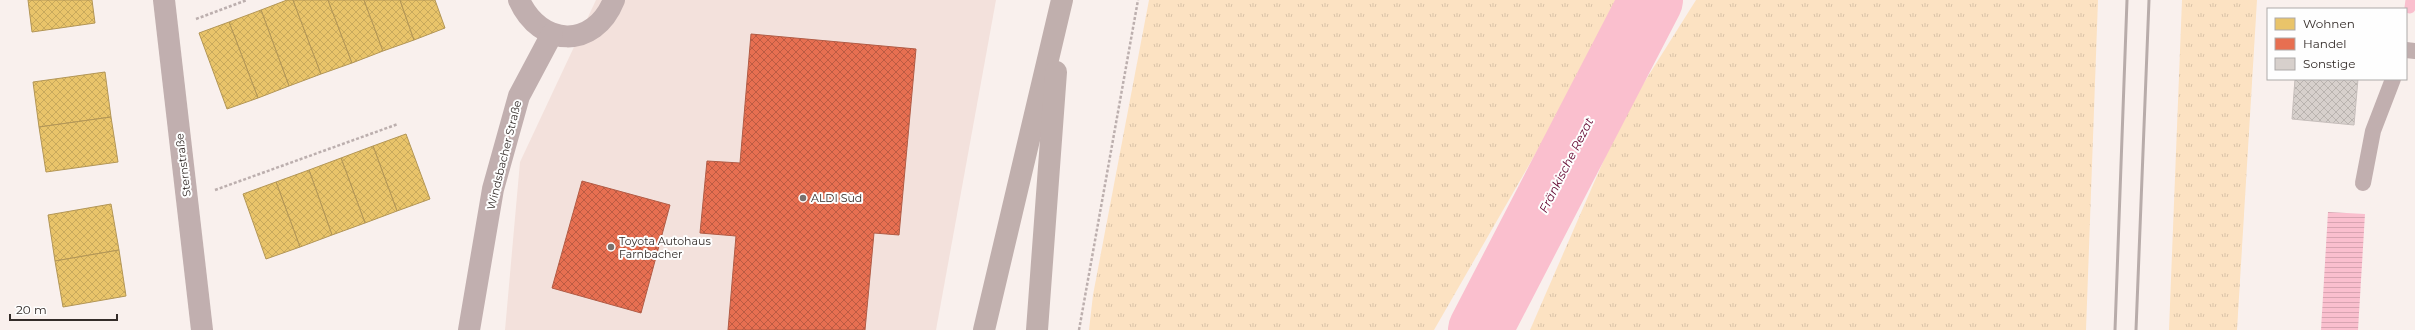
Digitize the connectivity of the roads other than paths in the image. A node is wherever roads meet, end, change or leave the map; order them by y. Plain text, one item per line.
1 (164, 0) edge
2 (519, 0) edge
3 (614, 0) edge
4 (1062, 2) edge
5 (552, 34) junction
6 (2393, 80) edge
7 (2363, 183) dead end
8 (202, 330) edge
9 (469, 330) edge
10 (984, 330) edge
11 (1037, 330) edge

1 - 8 street, Sternstraße
2 - 5 street
3 - 5 street
4 - 10 main road
4 - 11 main road
5 - 9 street, Windsbacher Straße
6 - 7 lane

